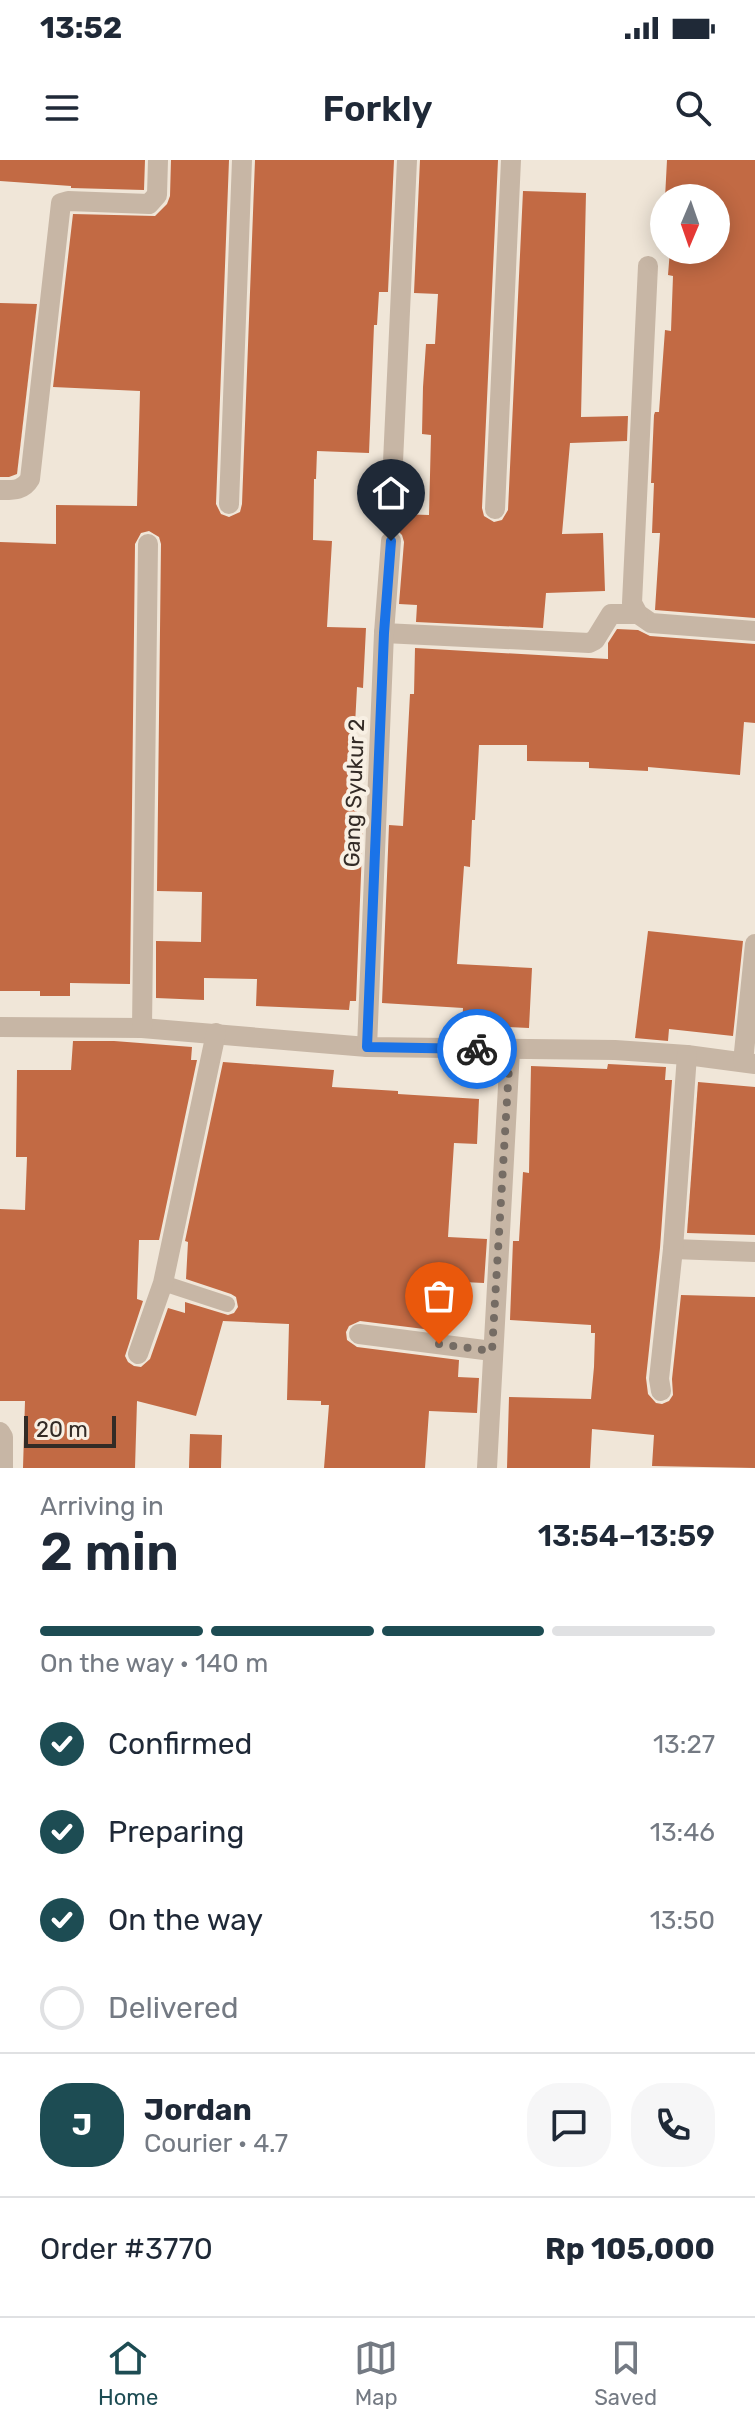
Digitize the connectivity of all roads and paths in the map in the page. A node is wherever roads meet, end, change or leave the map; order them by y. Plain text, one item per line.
1 (158, 160) edge
2 (242, 160) edge
3 (407, 160) edge
4 (511, 160) edge
5 (648, 266) dead end
6 (393, 462) dead end
7 (0, 490) edge
8 (229, 504) dead end
9 (495, 509) dead end
10 (391, 541) dead end
11 (148, 544) dead end
12 (638, 614) junction
13 (755, 631) edge
14 (384, 633) junction
15 (755, 944) edge
16 (0, 1027) edge
17 (142, 1028) junction
18 (216, 1033) junction
19 (367, 1047) junction
20 (510, 1050) junction
21 (687, 1055) junction
22 (749, 1063) edge
23 (673, 1249) junction
24 (755, 1252) edge
25 (163, 1283) junction
26 (227, 1304) dead end
27 (359, 1334) dead end
28 (492, 1351) junction
29 (138, 1354) dead end
30 (661, 1391) dead end
31 (0, 1432) edge
32 (3, 1468) edge
33 (487, 1468) edge

1 - 7 street
2 - 8 street
3 - 6 street
4 - 9 street
5 - 12 street
10 - 14 street, Gang Syukur 2
11 - 17 street
12 - 13 street
12 - 14 street
14 - 19 street, Gang Syukur 2
15 - 22 street
16 - 17 street
17 - 18 street
18 - 19 street
18 - 25 street
19 - 20 street
20 - 21 street
20 - 28 street
21 - 22 street
21 - 23 street
23 - 24 street
23 - 30 street
25 - 26 lane
25 - 29 street
27 - 28 street
28 - 33 street
31 - 32 street

